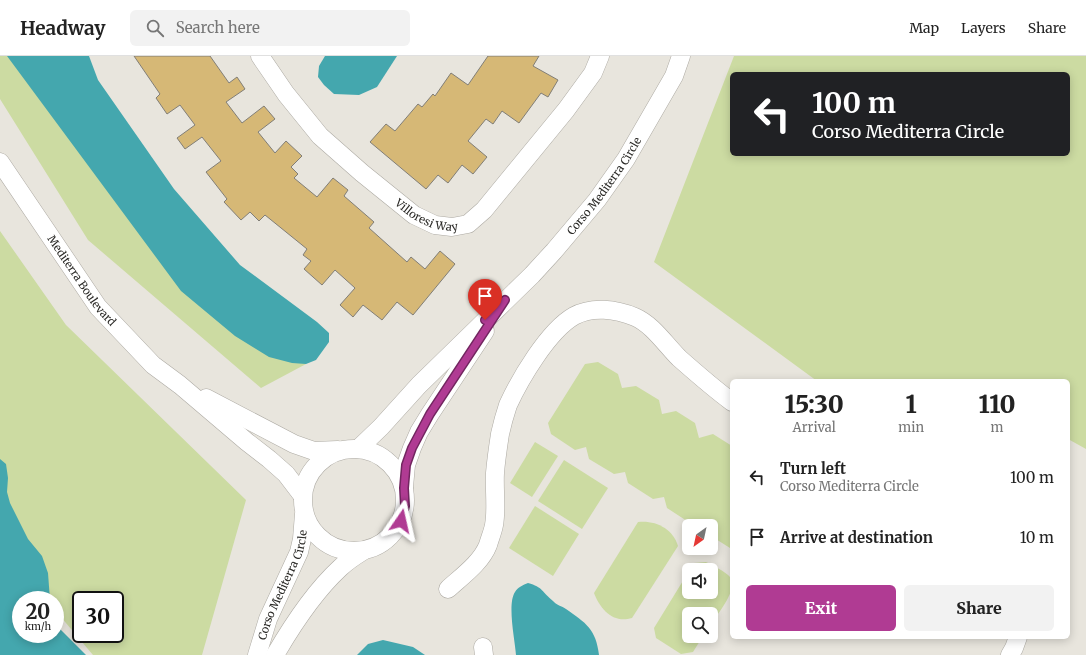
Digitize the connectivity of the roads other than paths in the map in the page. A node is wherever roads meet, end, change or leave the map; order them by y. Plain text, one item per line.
1 (260, 56) edge
2 (600, 56) edge
3 (682, 56) edge
4 (0, 162) edge
5 (505, 300) junction
6 (180, 386) junction
7 (730, 401) edge
8 (350, 449) junction
9 (404, 488) junction
10 (302, 495) junction
11 (304, 513) junction
12 (363, 551) junction
13 (448, 589) dead end
14 (1017, 639) edge
15 (258, 655) edge
16 (275, 655) edge
17 (1010, 655) edge

1 - 2 street, Villoresi Way
3 - 5 street, Corso Mediterra Circle
4 - 6 street, Mediterra Boulevard
5 - 8 street, Corso Mediterra Circle
5 - 9 street, Corso Mediterra Circle
6 - 8 street, Mediterra Boulevard
6 - 10 street, Mediterra Boulevard
7 - 13 street
8 - 9 street, Corso Mediterra Circle
8 - 10 street, Corso Mediterra Circle
9 - 12 street, Corso Mediterra Circle
10 - 11 street, Corso Mediterra Circle
11 - 12 street, Corso Mediterra Circle
11 - 15 street, Corso Mediterra Circle
12 - 16 street, Corso Mediterra Circle
14 - 17 street

